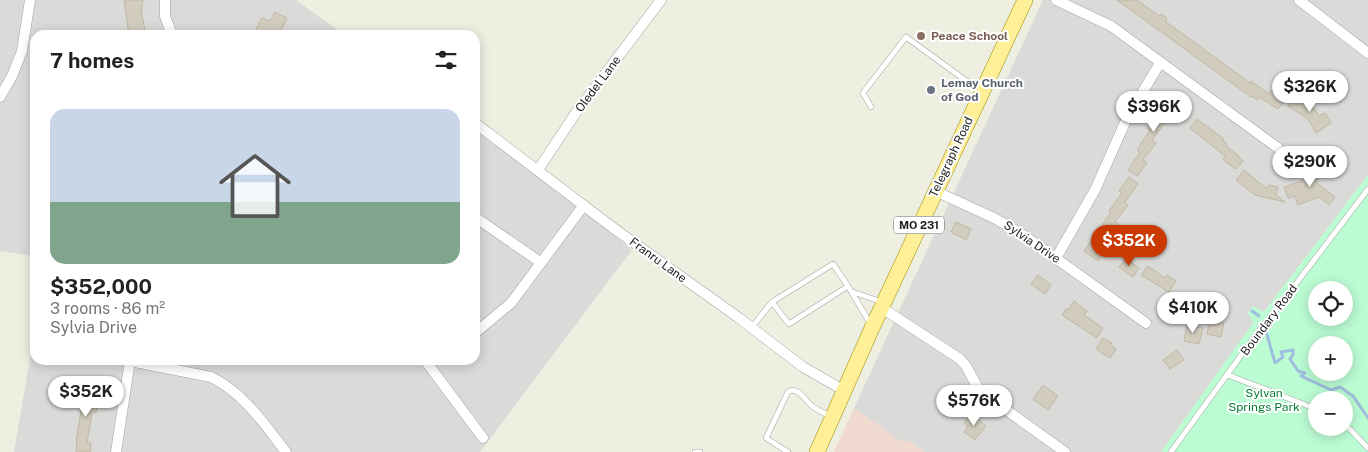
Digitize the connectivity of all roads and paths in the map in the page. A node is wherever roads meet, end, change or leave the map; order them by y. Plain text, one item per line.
1 (30, 0) edge
2 (165, 0) edge
3 (661, 0) edge
4 (1024, 0) edge
5 (1056, 0) edge
6 (1299, 0) edge
7 (170, 30) edge
8 (1368, 53) edge
9 (1160, 63) junction
10 (983, 89) junction
11 (0, 97) edge
12 (871, 108) dead end
13 (480, 127) edge
14 (1278, 148) dead end
15 (538, 170) junction
16 (1368, 189) edge
17 (935, 191) junction
18 (584, 204) junction
19 (480, 220) edge
20 (1056, 258) junction
21 (540, 262) junction
22 (848, 286) junction
23 (852, 291) junction
24 (772, 302) junction
25 (883, 306) junction
26 (1146, 323) dead end
27 (752, 327) junction
28 (872, 328) junction
29 (480, 329) edge
30 (129, 365) edge
31 (154, 365) edge
32 (434, 365) edge
33 (1228, 375) junction
34 (844, 391) junction
35 (1308, 406) edge
36 (833, 416) junction
37 (1353, 432) edge
38 (483, 438) dead end
39 (1368, 448) edge
40 (116, 452) edge
41 (286, 452) edge
42 (695, 452) edge
43 (700, 452) edge
44 (788, 452) edge
45 (817, 452) edge
46 (1065, 452) edge
47 (1171, 452) edge

1 - 11 street
2 - 7 street
3 - 15 street, Oledel Lane
4 - 10 main road, Telegraph Road / MO 231
5 - 9 street
6 - 8 street
9 - 14 street
9 - 20 street
10 - 12 lane
10 - 17 main road, Telegraph Road / MO 231
13 - 15 street, Franru Lane
15 - 18 street, Franru Lane
16 - 33 lane, Boundary Road
17 - 20 street, Sylvia Drive
17 - 25 main road, Telegraph Road / MO 231
18 - 21 street
18 - 27 street, Franru Lane
19 - 21 street
20 - 26 street, Sylvia Drive
21 - 29 street
22 - 23 lane
22 - 24 lane
22 - 24 lane
23 - 25 lane
23 - 28 lane
24 - 27 lane
25 - 28 main road, Telegraph Road / MO 231
25 - 46 street
27 - 34 street, Franru Lane
28 - 34 main road, Telegraph Road / MO 231
30 - 40 street
31 - 41 street
32 - 38 street
33 - 35 lane
33 - 47 lane, Boundary Road
34 - 36 main road, Telegraph Road / MO 231
36 - 44 lane
36 - 45 main road, Telegraph Road / MO 231
37 - 39 lane
42 - 43 lane

